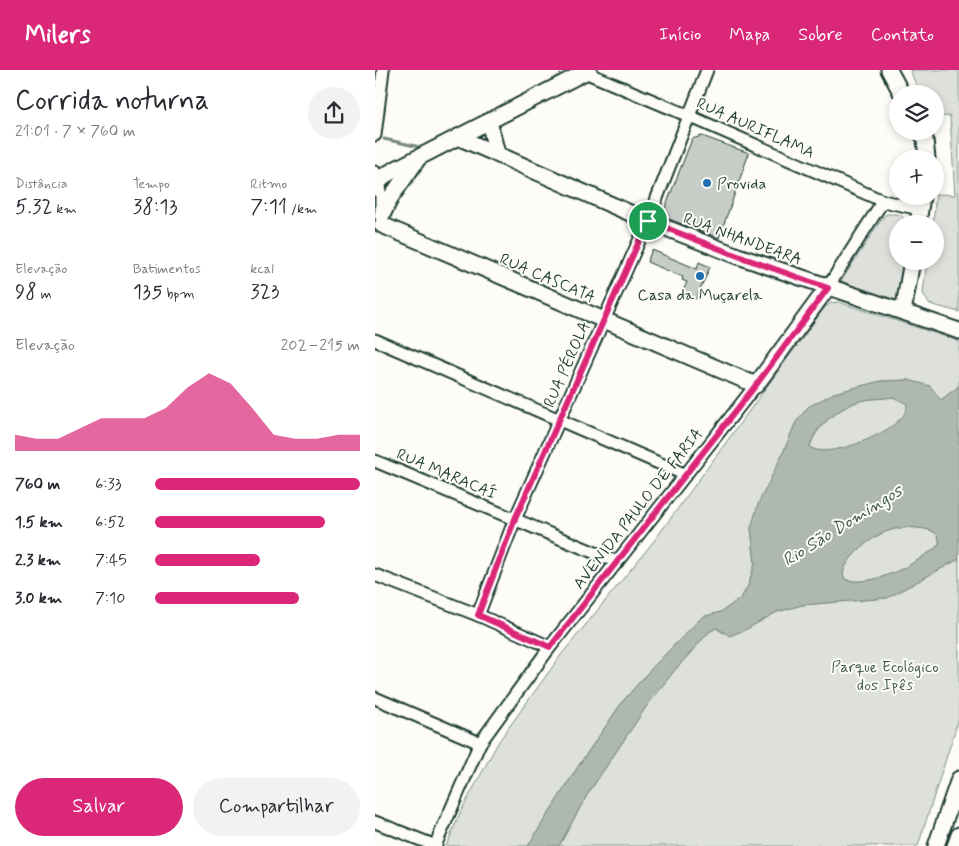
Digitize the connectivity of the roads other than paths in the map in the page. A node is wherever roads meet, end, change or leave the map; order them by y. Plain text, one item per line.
1 (383, 70) edge
2 (707, 70) edge
3 (889, 70) edge
4 (584, 71) edge
5 (897, 85) edge
6 (377, 101) edge
7 (689, 116) junction
8 (489, 121) junction
9 (375, 136) edge
10 (458, 136) junction
11 (497, 154) junction
12 (420, 157) junction
13 (376, 181) edge
14 (883, 201) junction
15 (920, 210) edge
16 (379, 218) edge
17 (648, 221) junction
18 (910, 270) edge
19 (828, 288) junction
20 (903, 312) junction
21 (603, 319) junction
22 (959, 331) edge
23 (375, 340) edge
24 (756, 385) junction
25 (559, 420) junction
26 (375, 461) edge
27 (684, 474) junction
28 (515, 519) junction
29 (617, 562) junction
30 (375, 575) edge
31 (478, 615) junction
32 (550, 647) junction
33 (375, 698) edge
34 (480, 743) junction
35 (959, 778) edge
36 (375, 822) edge
37 (959, 835) edge
38 (436, 846) edge
39 (936, 846) edge
40 (955, 846) edge

1 - 6 street
2 - 7 street, RUA PÉROLA
3 - 5 street
4 - 7 street, RUA AURIFLAMA
4 - 8 street
6 - 9 street
7 - 14 street, RUA AURIFLAMA
7 - 17 street, RUA PÉROLA
8 - 10 street
8 - 11 street
10 - 11 street, RUA NHANDEARA
10 - 12 street
11 - 17 street, RUA NHANDEARA
12 - 13 street
12 - 16 street
13 - 16 street
14 - 15 street, RUA AURIFLAMA
14 - 19 street, AVENIDA PAULO DE FARIA
16 - 21 street, RUA CASCATA
17 - 19 street, RUA NHANDEARA
17 - 21 street, RUA PÉROLA
18 - 20 street
19 - 20 street, RUA NHANDEARA
19 - 24 street, AVENIDA PAULO DE FARIA
20 - 22 street, RUA NHANDEARA
21 - 24 street, RUA CASCATA
21 - 25 street, RUA PÉROLA
23 - 25 street
24 - 27 street, AVENIDA PAULO DE FARIA
25 - 27 street
25 - 28 street, RUA PÉROLA
26 - 28 street, RUA MARACAÍ
27 - 29 street, AVENIDA PAULO DE FARIA
28 - 29 street, RUA MARACAÍ
28 - 31 street, RUA PÉROLA
29 - 32 street, AVENIDA PAULO DE FARIA
30 - 31 street
31 - 32 street
32 - 34 street, AVENIDA PAULO DE FARIA
33 - 34 street
34 - 38 street, AVENIDA PAULO DE FARIA
35 - 39 street
36 - 38 street
37 - 40 street

